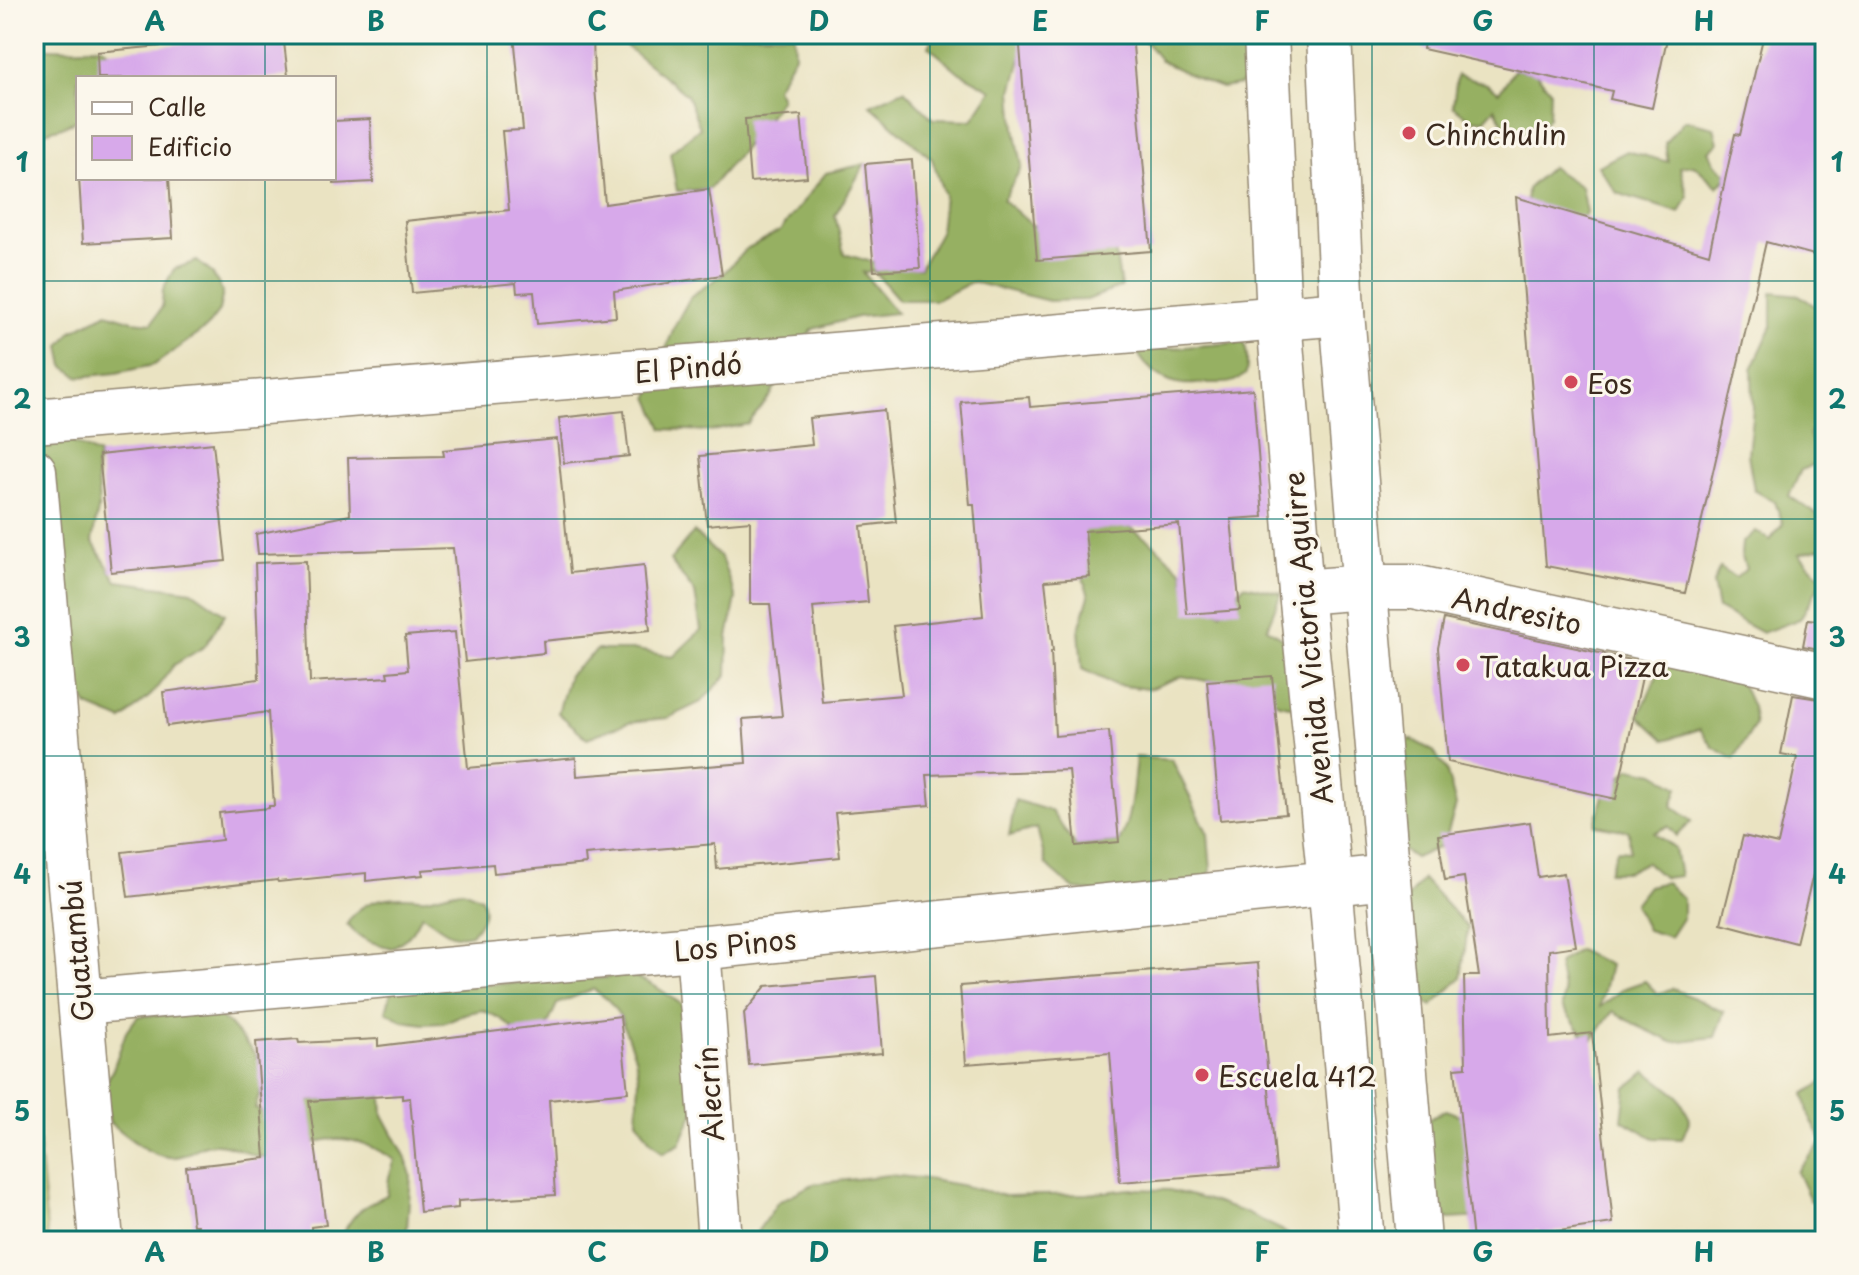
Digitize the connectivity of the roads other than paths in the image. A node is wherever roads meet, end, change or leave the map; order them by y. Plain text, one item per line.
1 (1266, 34) edge
2 (1329, 34) edge
3 (1342, 313) junction
4 (1279, 318) junction
5 (34, 421) edge
6 (34, 471) edge
7 (1365, 587) junction
8 (1301, 592) junction
9 (1825, 676) edge
10 (1389, 877) junction
11 (1330, 883) junction
12 (698, 948) junction
13 (81, 1002) junction
14 (101, 1241) edge
15 (720, 1241) edge
16 (1362, 1241) edge
17 (1419, 1241) edge

1 - 4 street, Avenida Victoria Aguirre
2 - 3 street
3 - 4 street, El Pindó
3 - 7 street
4 - 5 street, El Pindó
4 - 8 street, Avenida Victoria Aguirre
6 - 13 street, Guatambú
7 - 8 street, Andresito
7 - 9 street, Andresito
7 - 10 street
8 - 11 street, Avenida Victoria Aguirre
10 - 11 street, Los Pinos
10 - 17 street
11 - 12 street, Los Pinos
11 - 16 street, Avenida Victoria Aguirre
12 - 13 street, Los Pinos
12 - 15 street, Alecrín
13 - 14 street, Guatambú

